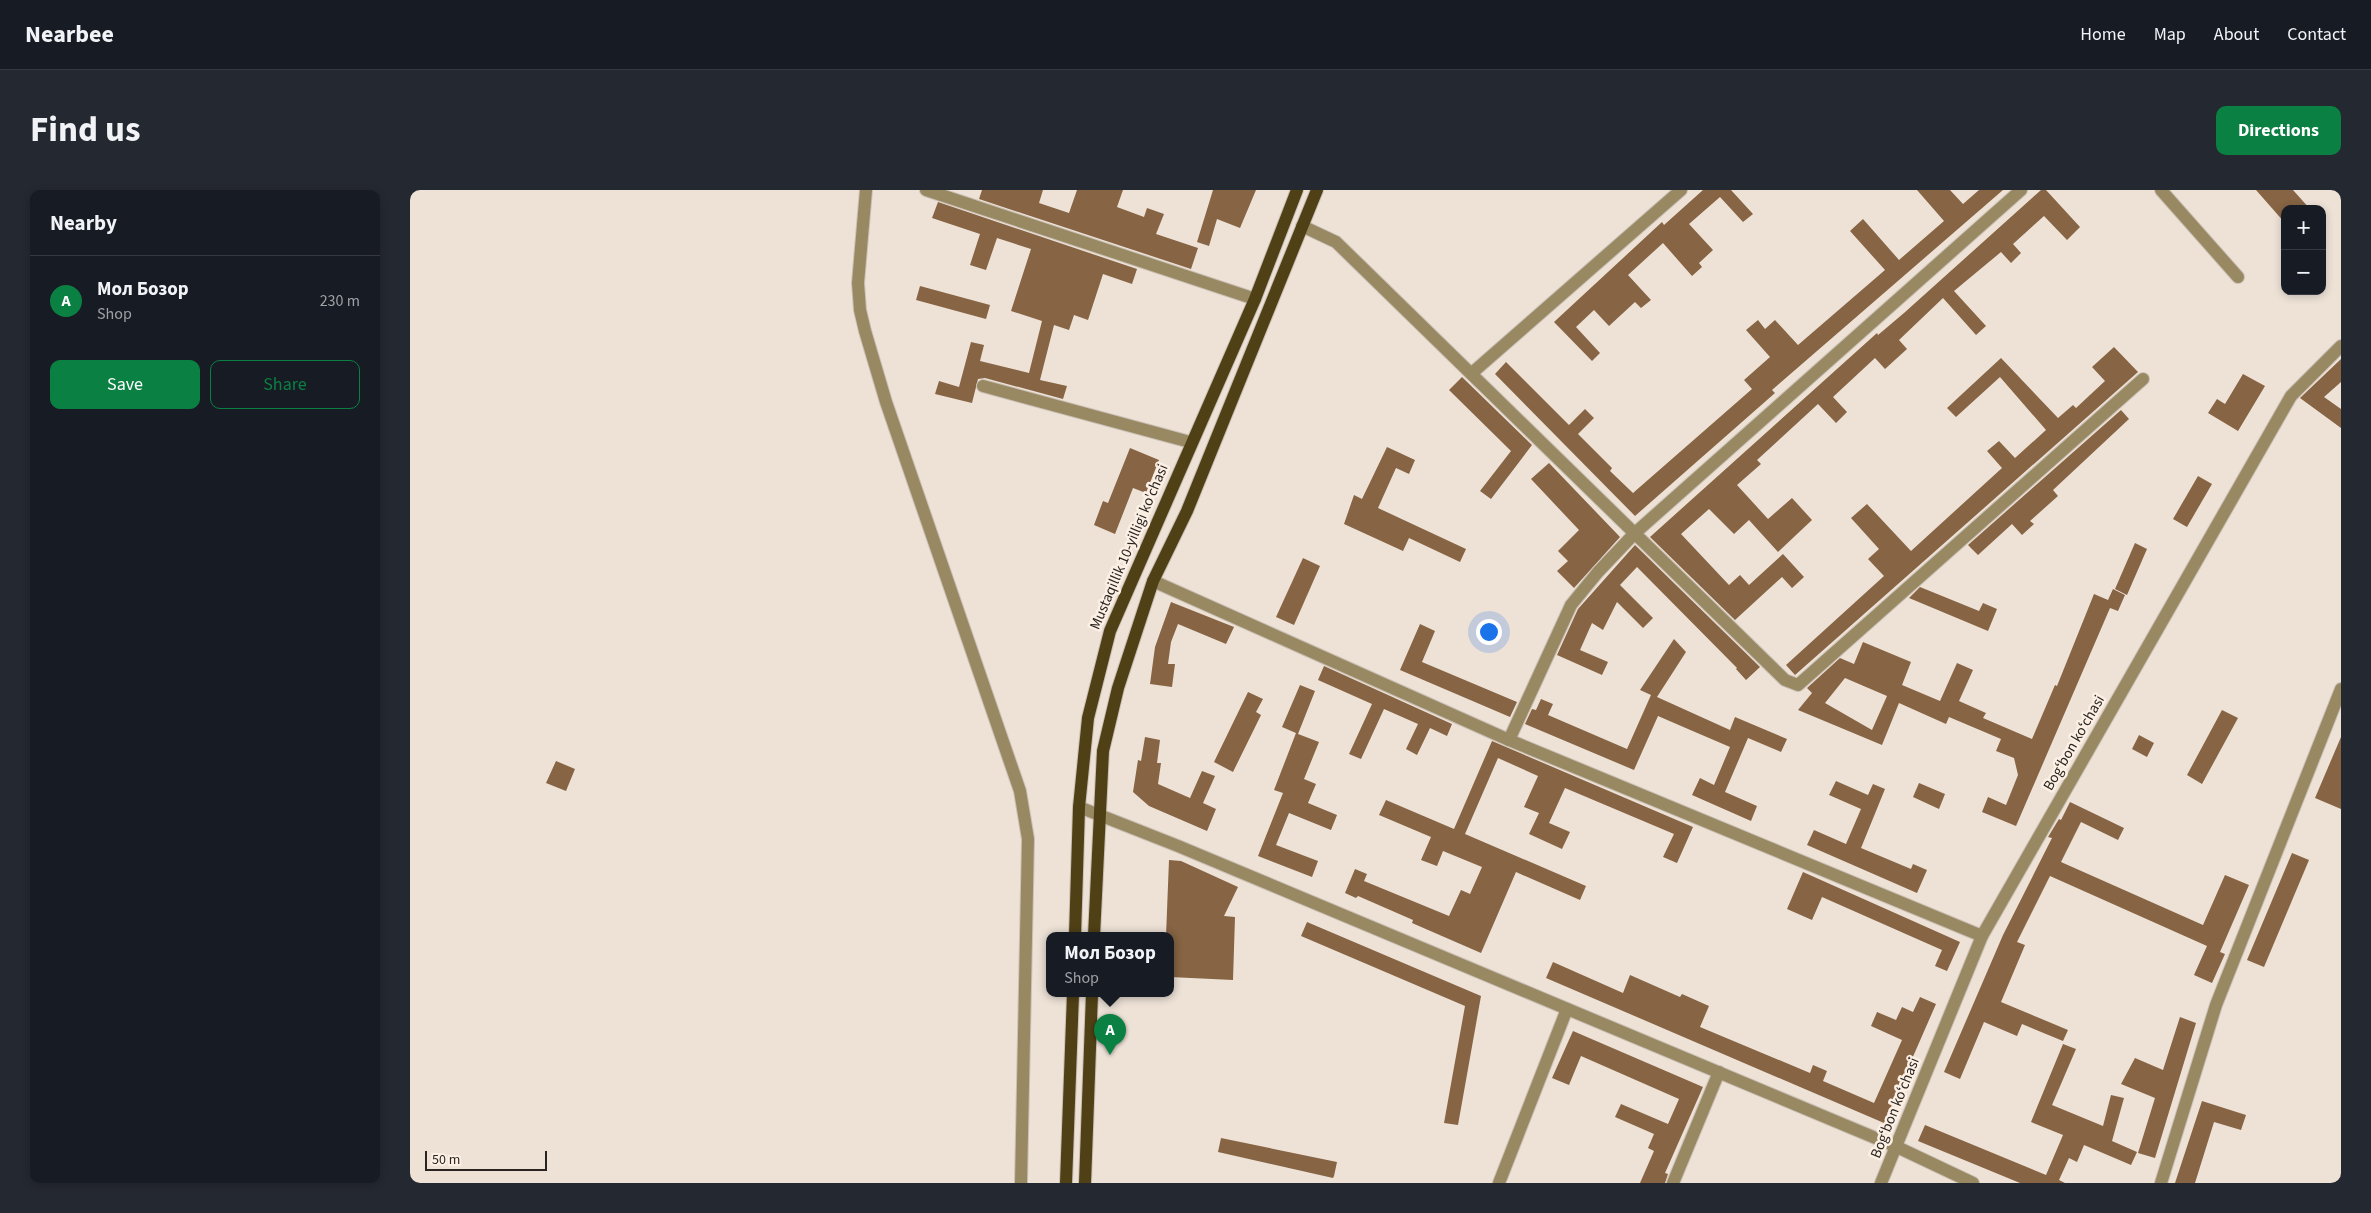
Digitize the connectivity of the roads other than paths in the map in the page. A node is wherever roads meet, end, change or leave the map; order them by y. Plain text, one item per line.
1 (866, 190) edge
2 (926, 190) edge
3 (1297, 190) edge
4 (1318, 190) edge
5 (1682, 190) edge
6 (2021, 190) edge
7 (2161, 190) edge
8 (1302, 226) junction
9 (2238, 277) dead end
10 (1255, 298) junction
11 (2341, 346) edge
12 (1472, 373) junction
13 (2143, 379) dead end
14 (983, 386) dead end
15 (1190, 442) junction
16 (1635, 533) junction
17 (1153, 581) junction
18 (2341, 689) edge
19 (1509, 740) junction
20 (1080, 808) junction
21 (1100, 815) junction
22 (1075, 932) edge
23 (1094, 932) edge
24 (1982, 936) junction
25 (1073, 997) edge
26 (1092, 997) edge
27 (1567, 1009) junction
28 (1718, 1072) junction
29 (1897, 1147) junction
30 (1022, 1183) edge
31 (1066, 1183) edge
32 (1086, 1183) edge
33 (1499, 1183) edge
34 (1673, 1183) edge
35 (1881, 1183) edge
36 (1973, 1183) edge
37 (2161, 1183) edge

1 - 30 street
2 - 10 street
3 - 10 main road, Mustaqillik 10-yilligi ko'chasi
4 - 8 main road
5 - 12 street
6 - 16 street
7 - 9 street
8 - 12 street
8 - 17 main road
10 - 15 main road, Mustaqillik 10-yilligi ko'chasi
11 - 24 street, Bogʻbon koʻchasi
12 - 16 street
13 - 16 street
14 - 15 street
15 - 20 main road, Mustaqillik 10-yilligi ko'chasi
16 - 19 street
17 - 19 street
17 - 21 main road
18 - 37 street
19 - 24 street
20 - 21 street
20 - 22 main road, Mustaqillik 10-yilligi ko'chasi
21 - 23 main road
21 - 27 street
24 - 29 street, Bogʻbon koʻchasi
25 - 31 main road
26 - 32 main road
27 - 28 street
27 - 33 street
28 - 29 street
28 - 34 street
29 - 35 street, Bogʻbon koʻchasi
29 - 36 street

